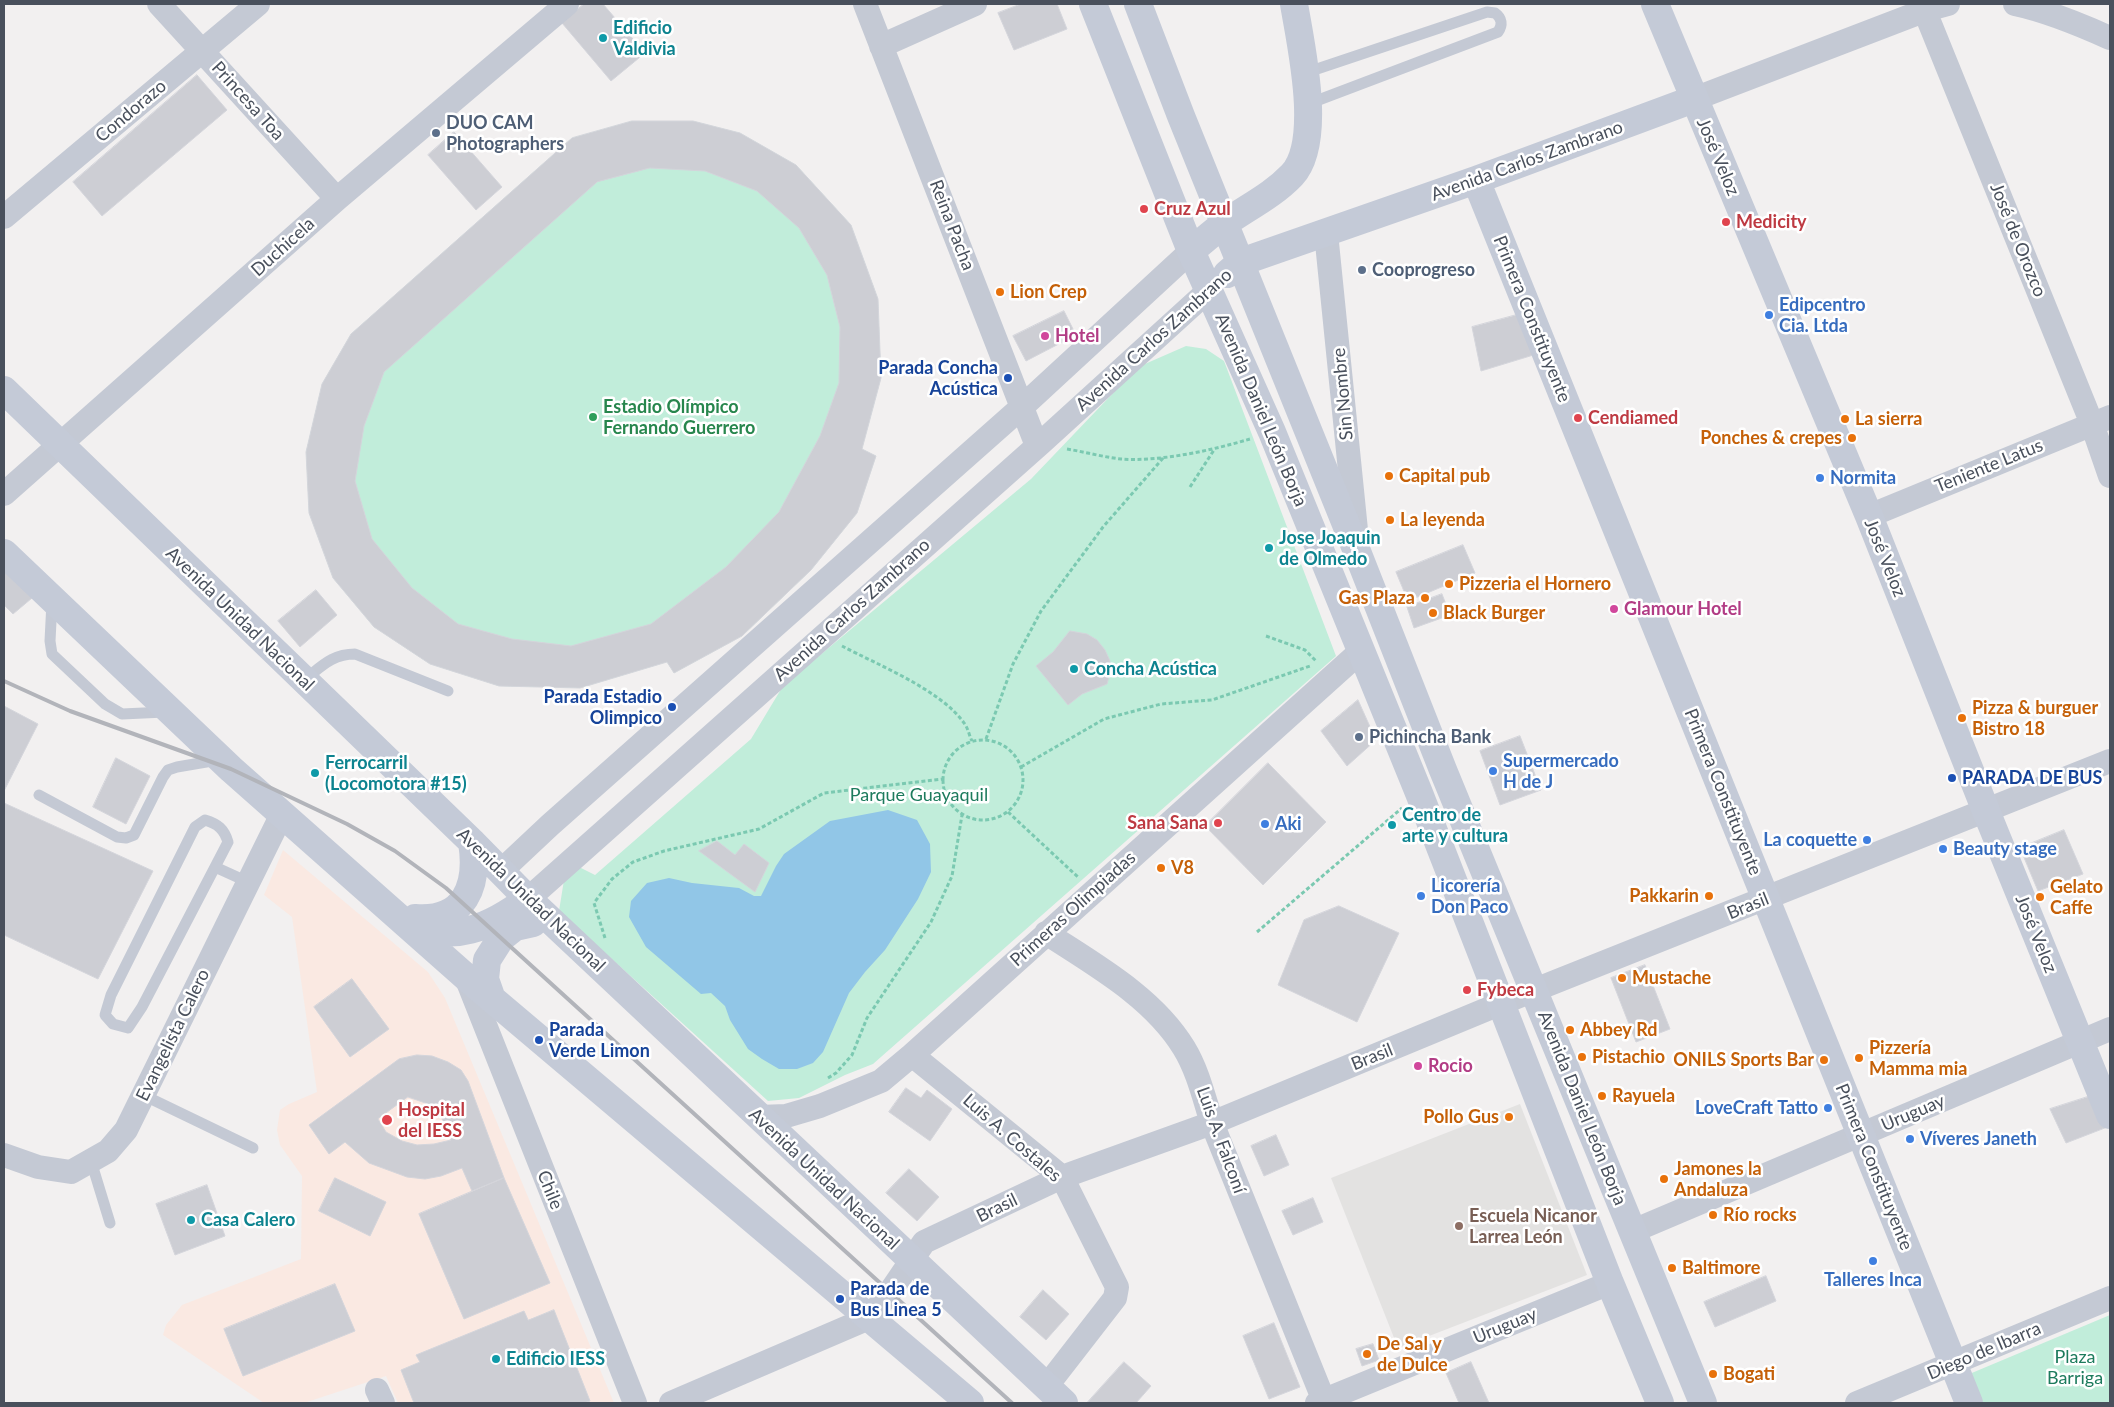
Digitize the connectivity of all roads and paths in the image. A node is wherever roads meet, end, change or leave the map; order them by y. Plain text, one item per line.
1 (159, 4) edge
2 (258, 4) edge
3 (865, 4) edge
4 (975, 4) edge
5 (1093, 4) edge
6 (1138, 4) edge
7 (1294, 4) edge
8 (1655, 4) edge
9 (1948, 4) edge
10 (2015, 4) edge
11 (564, 5) edge
12 (1924, 7) edge
13 (2110, 38) edge
14 (882, 46) junction
15 (203, 51) junction
16 (1305, 73) junction
17 (1694, 99) junction
18 (1307, 104) junction
19 (1476, 180) junction
20 (337, 199) junction
21 (4, 217) edge
22 (1224, 224) junction
23 (1326, 233) junction
24 (1191, 251) junction
25 (1241, 262) junction
26 (1209, 290) junction
27 (4, 390) edge
28 (1023, 406) junction
29 (2101, 420) edge
30 (1272, 432) junction
31 (1040, 444) junction
32 (61, 445) junction
33 (1214, 450) junction
34 (1164, 457) junction
35 (2110, 476) edge
36 (1190, 487) dead end
37 (4, 494) edge
38 (1869, 516) junction
39 (4, 553) edge
40 (1358, 554) junction
41 (53, 600) junction
42 (823, 634) junction
43 (1266, 636) dead end
44 (1361, 651) junction
45 (1318, 662) junction
46 (1323, 662) dead end
47 (304, 680) junction
48 (448, 691) dead end
49 (170, 712) junction
50 (986, 739) junction
51 (972, 741) junction
52 (220, 759) junction
53 (2110, 761) edge
54 (1021, 767) junction
55 (942, 779) junction
56 (1419, 793) junction
57 (39, 795) dead end
58 (1986, 810) junction
59 (1008, 812) junction
60 (282, 814) junction
61 (962, 815) junction
62 (472, 842) junction
63 (215, 868) junction
64 (501, 871) junction
65 (248, 882) junction
66 (1093, 891) junction
67 (528, 899) junction
68 (1766, 899) junction
69 (384, 904) junction
70 (556, 926) junction
71 (470, 931) junction
72 (1257, 932) dead end
73 (1046, 933) junction
74 (605, 939) dead end
75 (466, 977) junction
76 (1534, 991) junction
77 (492, 999) junction
78 (1502, 1003) junction
79 (2110, 1029) edge
80 (2080, 1042) junction
81 (912, 1055) junction
82 (820, 1082) dead end
83 (143, 1095) junction
84 (2110, 1115) edge
85 (759, 1118) junction
86 (1212, 1123) junction
87 (1861, 1135) junction
88 (253, 1148) dead end
89 (4, 1155) edge
90 (91, 1161) junction
91 (1062, 1177) junction
92 (110, 1223) dead end
93 (1632, 1230) junction
94 (910, 1260) junction
95 (1610, 1283) junction
96 (2110, 1298) edge
97 (869, 1318) junction
98 (1953, 1364) junction
99 (1055, 1395) edge
100 (1320, 1402) edge
101 (635, 1403) edge
102 (671, 1403) edge
103 (970, 1403) edge
104 (1660, 1403) edge
105 (1703, 1403) edge
106 (1857, 1403) edge
107 (1969, 1403) edge

1 - 15 street, Princesa Toa
2 - 15 street, Condorazo
3 - 14 street, Reina Pacha
4 - 14 street
5 - 24 street, Avenida Daniel León Borja
6 - 22 street, Avenida Daniel León Borja
7 - 16 street
8 - 17 street, José Veloz
9 - 12 street, Avenida Carlos Zambrano
10 - 13 street
11 - 20 street, Duchicela
12 - 17 street, Avenida Carlos Zambrano
12 - 29 street, José de Orozco
14 - 28 street, Reina Pacha
15 - 20 street, Princesa Toa
15 - 21 street, Condorazo
16 - 18 street
16 - 18 lane
17 - 19 street, Avenida Carlos Zambrano
17 - 38 street, José Veloz
18 - 22 street
19 - 23 street, Avenida Carlos Zambrano
19 - 68 street, Primera Constituyente
20 - 32 street, Duchicela
22 - 24 street
22 - 25 street, Avenida Daniel León Borja
23 - 25 street, Avenida Carlos Zambrano
23 - 40 street, Sin Nombre
24 - 26 street, Avenida Daniel León Borja
24 - 28 street
25 - 26 street, Avenida Carlos Zambrano
25 - 40 street, Avenida Daniel León Borja
26 - 30 street, Avenida Daniel León Borja
26 - 31 street, Avenida Carlos Zambrano
27 - 32 street, Avenida Unidad Nacional
28 - 31 street, Reina Pacha
28 - 64 street
29 - 35 street, José de Orozco
29 - 38 street, Teniente Latus
30 - 33 path
30 - 44 street, Avenida Daniel León Borja
31 - 34 path
31 - 42 street, Avenida Carlos Zambrano
32 - 37 street, Duchicela
32 - 47 street, Avenida Unidad Nacional
33 - 34 path
33 - 36 path
34 - 50 path
38 - 58 street, José Veloz
39 - 41 street
40 - 76 street, Avenida Daniel León Borja
41 - 49 street
41 - 49 lane
42 - 51 path
42 - 67 street, Avenida Carlos Zambrano
43 - 45 path
44 - 56 street, Avenida Daniel León Borja
44 - 66 street, Primeras Olimpiadas
45 - 46 path
45 - 54 path
47 - 48 lane
47 - 62 street, Avenida Unidad Nacional
49 - 52 street
50 - 51 path
50 - 54 path
51 - 55 path
52 - 57 lane
52 - 60 street
53 - 58 street, Brasil
54 - 59 path
55 - 61 path
55 - 74 path
56 - 72 path
56 - 78 street, Avenida Daniel León Borja
58 - 68 street, Brasil
58 - 80 street, José Veloz
59 - 61 path
59 - 66 path
60 - 65 street, Evangelista Calero
60 - 69 street
61 - 82 path
62 - 64 street, Avenida Unidad Nacional
62 - 69 street
63 - 63 lane
63 - 65 lane
64 - 67 street, Avenida Unidad Nacional
64 - 71 street
65 - 83 street, Evangelista Calero
66 - 73 street, Primeras Olimpiadas
67 - 70 street, Avenida Unidad Nacional
67 - 71 street
68 - 76 street, Brasil
68 - 87 street, Primera Constituyente
69 - 71 street
69 - 75 street
70 - 77 street
70 - 85 street, Avenida Unidad Nacional
71 - 75 street
73 - 81 street, Primeras Olimpiadas
73 - 86 street, Luis A. Falconí
75 - 77 street
75 - 101 street, Chile
76 - 78 street, Brasil
76 - 93 street, Avenida Daniel León Borja
77 - 97 street
78 - 86 street, Brasil
78 - 95 street, Avenida Daniel León Borja
79 - 80 street, Uruguay
80 - 84 street, José Veloz
80 - 87 street, Uruguay
81 - 85 street, Primeras Olimpiadas
81 - 91 street, Luis A. Costales
83 - 88 lane
83 - 90 street, Evangelista Calero
85 - 94 street, Avenida Unidad Nacional
86 - 91 street, Brasil
86 - 100 street, Luis A. Falconí
87 - 93 street, Uruguay
87 - 98 street, Primera Constituyente
89 - 90 street, Evangelista Calero
90 - 92 lane
91 - 94 street, Brasil
91 - 99 street, Luis A. Costales
93 - 105 street, Avenida Daniel León Borja
94 - 97 street, Brasil
94 - 99 street, Avenida Unidad Nacional
95 - 100 street, Uruguay
95 - 104 street, Avenida Daniel León Borja
96 - 98 street, Diego de Ibarra
97 - 102 street, Brasil
97 - 103 street
98 - 106 street, Diego de Ibarra
98 - 107 street, Primera Constituyente

